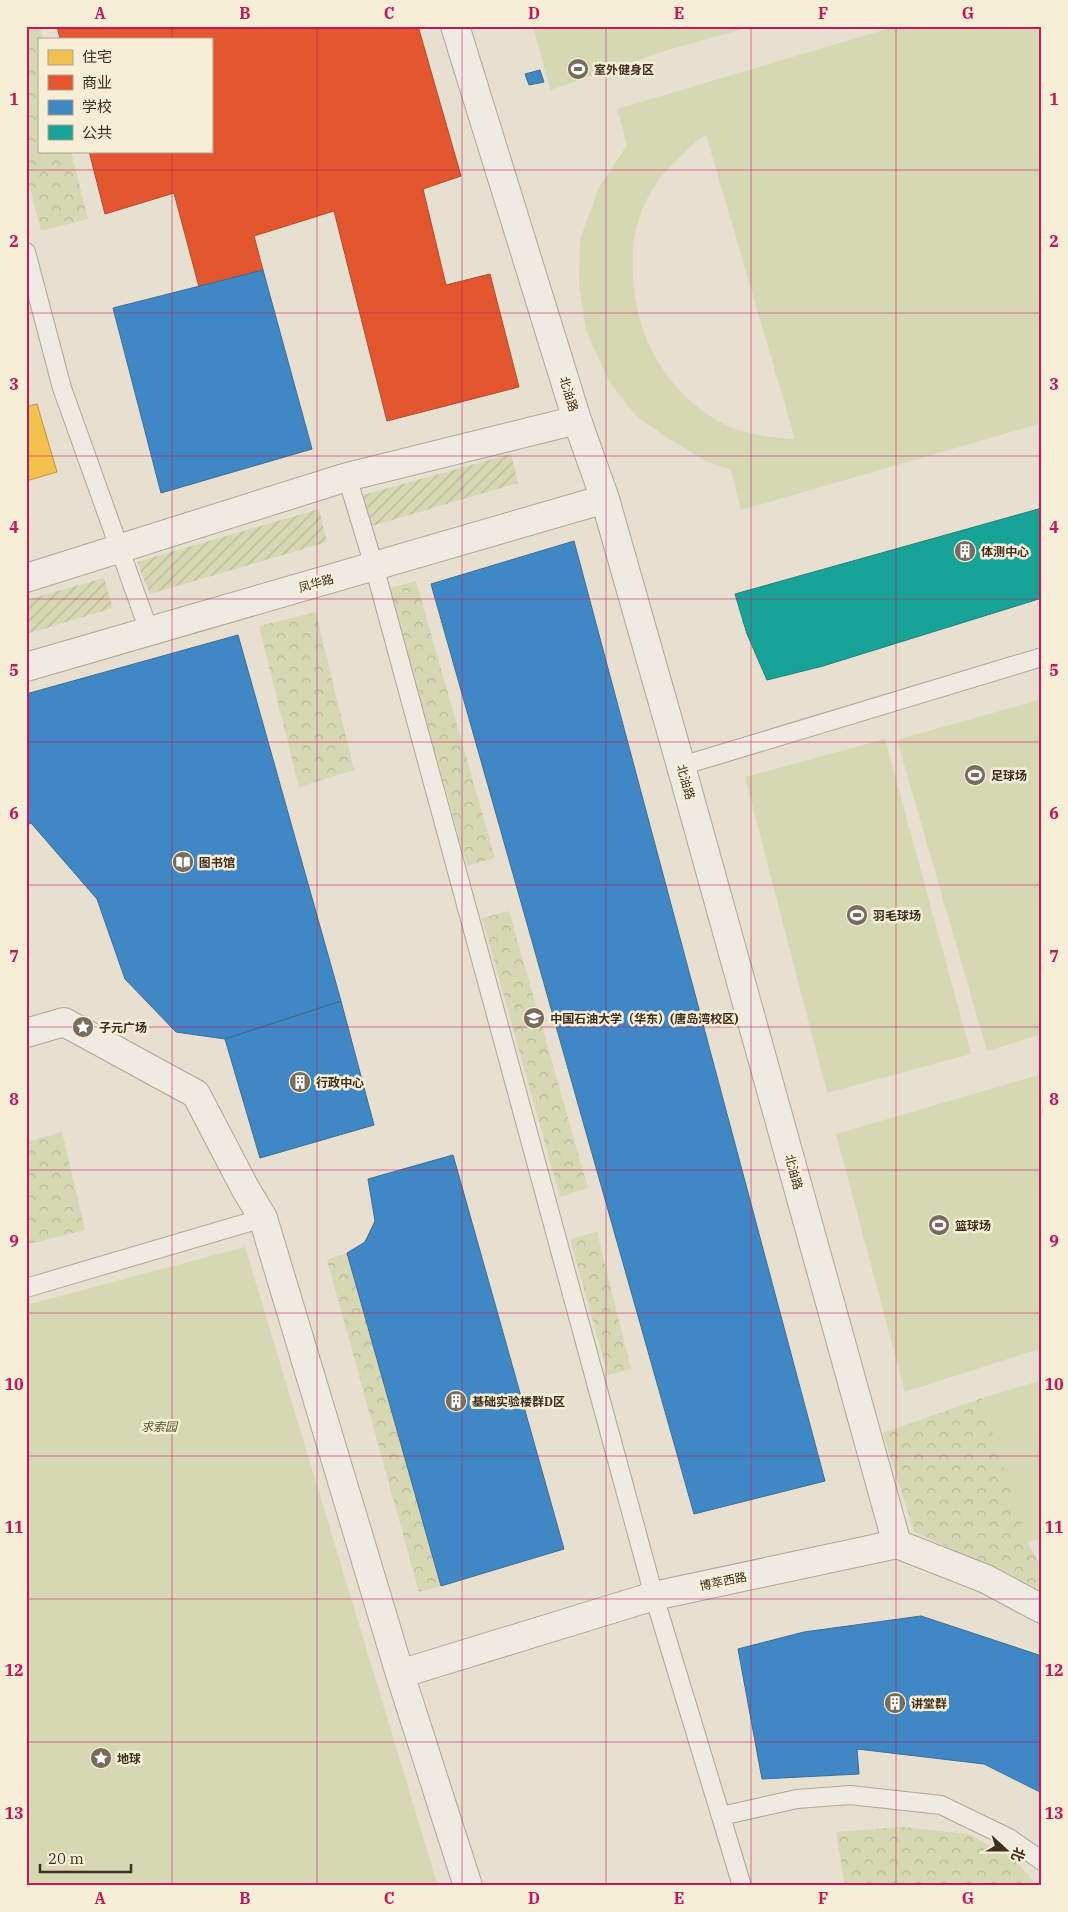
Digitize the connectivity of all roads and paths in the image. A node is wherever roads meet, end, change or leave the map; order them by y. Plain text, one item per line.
1 (455, 26) edge
2 (26, 252) edge
3 (577, 420) junction
4 (348, 477) junction
5 (605, 499) junction
6 (118, 549) junction
7 (374, 566) junction
8 (26, 578) edge
9 (149, 631) junction
10 (1042, 657) edge
11 (26, 667) edge
12 (682, 766) junction
13 (26, 1033) edge
14 (263, 1218) junction
15 (26, 1288) edge
16 (897, 1544) junction
17 (654, 1596) junction
18 (1042, 1609) edge
19 (400, 1674) junction
20 (722, 1816) junction
21 (1042, 1862) edge
22 (468, 1886) edge
23 (742, 1886) edge

1 - 3 street, 北油路
2 - 6 lane
3 - 4 street
3 - 5 street, 北油路
4 - 6 street
4 - 7 lane
5 - 7 street, 凤华路
5 - 12 street, 北油路
6 - 8 street
6 - 9 lane
7 - 9 street, 凤华路
7 - 17 lane
9 - 11 street, 凤华路
10 - 12 lane
12 - 16 street, 北油路
13 - 14 street
14 - 15 lane
14 - 19 street
16 - 17 street, 博萃西路
16 - 18 street
17 - 19 street, 博萃西路
17 - 20 lane
19 - 22 street
20 - 21 lane
20 - 23 lane

